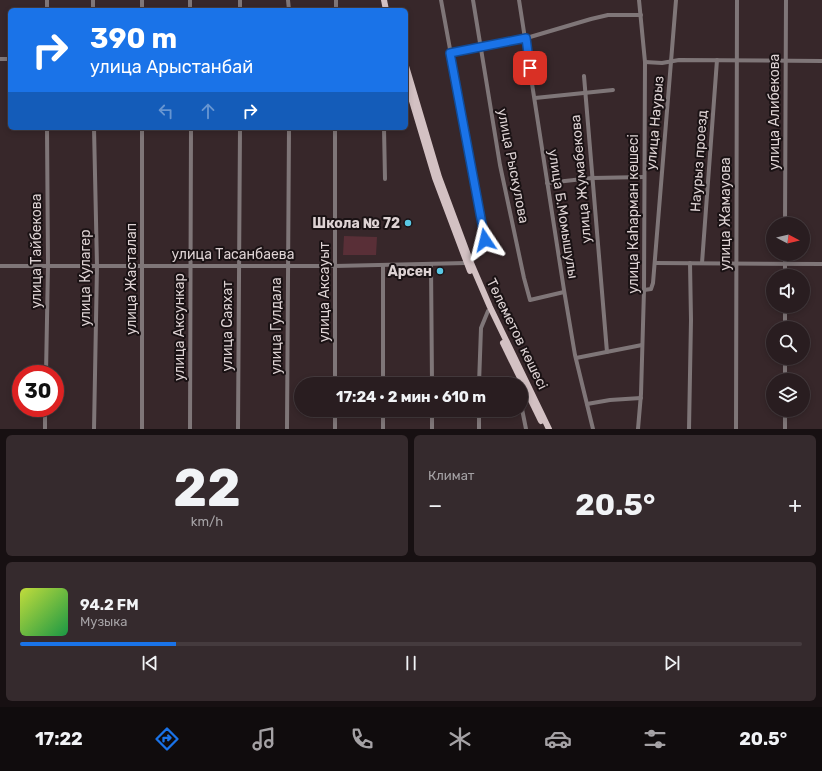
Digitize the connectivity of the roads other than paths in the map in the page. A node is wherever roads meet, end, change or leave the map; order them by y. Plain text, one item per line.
1 (441, 0) edge
2 (473, 0) edge
3 (519, 0) edge
4 (639, 0) edge
5 (676, 0) edge
6 (737, 0) edge
7 (786, 0) edge
8 (641, 15) junction
9 (526, 38) junction
10 (480, 47) junction
11 (450, 53) junction
12 (717, 60) junction
13 (737, 60) junction
14 (672, 61) junction
15 (786, 61) junction
16 (822, 61) edge
17 (645, 62) junction
18 (408, 73) edge
19 (584, 76) dead end
20 (408, 88) edge
21 (613, 90) dead end
22 (585, 93) junction
23 (535, 98) junction
24 (47, 130) edge
25 (94, 130) edge
26 (142, 130) edge
27 (190, 130) edge
28 (240, 130) edge
29 (289, 130) edge
30 (336, 130) edge
31 (384, 130) edge
32 (644, 177) junction
33 (592, 178) junction
34 (385, 179) dead end
35 (547, 183) junction
36 (785, 217) edge
37 (485, 240) dead end
38 (466, 263) junction
39 (655, 263) junction
40 (690, 263) junction
41 (702, 263) junction
42 (736, 263) junction
43 (431, 264) junction
44 (785, 264) junction
45 (822, 264) edge
46 (48, 265) junction
47 (190, 265) junction
48 (238, 265) junction
49 (288, 265) junction
50 (383, 265) junction
51 (0, 266) edge
52 (97, 266) junction
53 (142, 266) junction
54 (335, 266) junction
55 (785, 269) edge
56 (644, 290) junction
57 (564, 292) junction
58 (488, 312) junction
59 (642, 345) junction
60 (607, 352) junction
61 (576, 358) junction
62 (46, 365) edge
63 (335, 377) edge
64 (383, 377) edge
65 (432, 377) edge
66 (479, 377) edge
67 (520, 377) edge
68 (520, 377) edge
69 (528, 392) edge
70 (528, 393) edge
71 (641, 398) junction
72 (587, 404) junction
73 (45, 417) edge
74 (335, 417) edge
75 (383, 417) edge
76 (432, 417) edge
77 (479, 417) edge
78 (524, 417) edge
79 (785, 417) edge
80 (45, 429) edge
81 (94, 429) edge
82 (142, 429) edge
83 (190, 429) edge
84 (238, 429) edge
85 (287, 429) edge
86 (335, 429) edge
87 (383, 429) edge
88 (432, 429) edge
89 (479, 429) edge
90 (526, 429) edge
91 (545, 429) edge
92 (549, 429) edge
93 (593, 429) edge
94 (638, 429) edge
95 (689, 429) edge
96 (736, 429) edge
97 (785, 429) edge

1 - 11 street
2 - 10 street, улица Рыскулова
3 - 9 street, улица Б.Момышулы
4 - 8 street, улица Каһарман көшесі
5 - 14 street, улица Наурыз
6 - 13 street, улица Жамауова
7 - 15 street, улица Алибекова
8 - 9 street
8 - 17 street, улица Каһарман көшесі
9 - 10 street
9 - 23 street, улица Б.Момышулы
10 - 11 street
10 - 57 street, улица Рыскулова
11 - 37 street
12 - 13 street
12 - 14 street
12 - 41 street, Наурыз проезд
13 - 15 street
13 - 42 street, улица Жамауова
14 - 17 street
14 - 39 street, улица Наурыз
15 - 16 street
15 - 36 street, улица Алибекова
17 - 32 street, улица Каһарман көшесі
18 - 67 main road, Төлеметов көшесі
19 - 22 street, улица Жумабекова
20 - 38 main road, Төлеметов көшесі
21 - 22 street
22 - 23 street
22 - 33 street, улица Жумабекова
23 - 35 street, улица Б.Момышулы
24 - 46 street, улица Тайбекова
25 - 52 street, улица Кулагер
26 - 53 street, улица Жасталап
27 - 47 street, улица Аксункар
28 - 48 street, улица Саяхат
29 - 49 street, улица Гулдала
30 - 54 street, улица Аксауыт
31 - 34 street
32 - 33 street
32 - 56 street, улица Каһарман көшесі
33 - 35 street
33 - 60 street, улица Жумабекова
35 - 57 street, улица Б.Момышулы
38 - 43 street, улица Тасанбаева
38 - 58 main road, Төлеметов көшесі
39 - 40 street
39 - 56 street, улица Наурыз
40 - 41 street
40 - 95 street
41 - 42 street
42 - 44 street
42 - 96 street, улица Жамауова
43 - 50 street, улица Тасанбаева
43 - 65 street
44 - 45 street
44 - 55 street
46 - 51 street, улица Тасанбаева
46 - 52 street, улица Тасанбаева
46 - 62 street, улица Тайбекова
47 - 48 street, улица Тасанбаева
47 - 53 street, улица Тасанбаева
47 - 83 street, улица Аксункар
48 - 49 street, улица Тасанбаева
48 - 84 street, улица Саяхат
49 - 54 street, улица Тасанбаева
49 - 85 street, улица Гулдала
50 - 54 street, улица Тасанбаева
50 - 64 street
52 - 53 street, улица Тасанбаева
52 - 81 street, улица Кулагер
53 - 82 street, улица Жасталап
54 - 63 street, улица Аксауыт
56 - 59 street, улица Каһарман көшесі
57 - 61 street, улица Б.Момышулы
58 - 66 street
58 - 68 main road, Төлеметов көшесі
59 - 60 street
59 - 71 street, улица Каһарман көшесі
60 - 61 street
61 - 72 street, улица Б.Момышулы
69 - 92 main road, Төлеметов көшесі
70 - 91 main road, Төлеметов көшесі
71 - 72 street
71 - 94 street, улица Каһарман көшесі
72 - 93 street, улица Б.Момышулы
73 - 80 street
74 - 86 street
75 - 87 street
76 - 88 street
77 - 89 street
78 - 90 street
79 - 97 street

